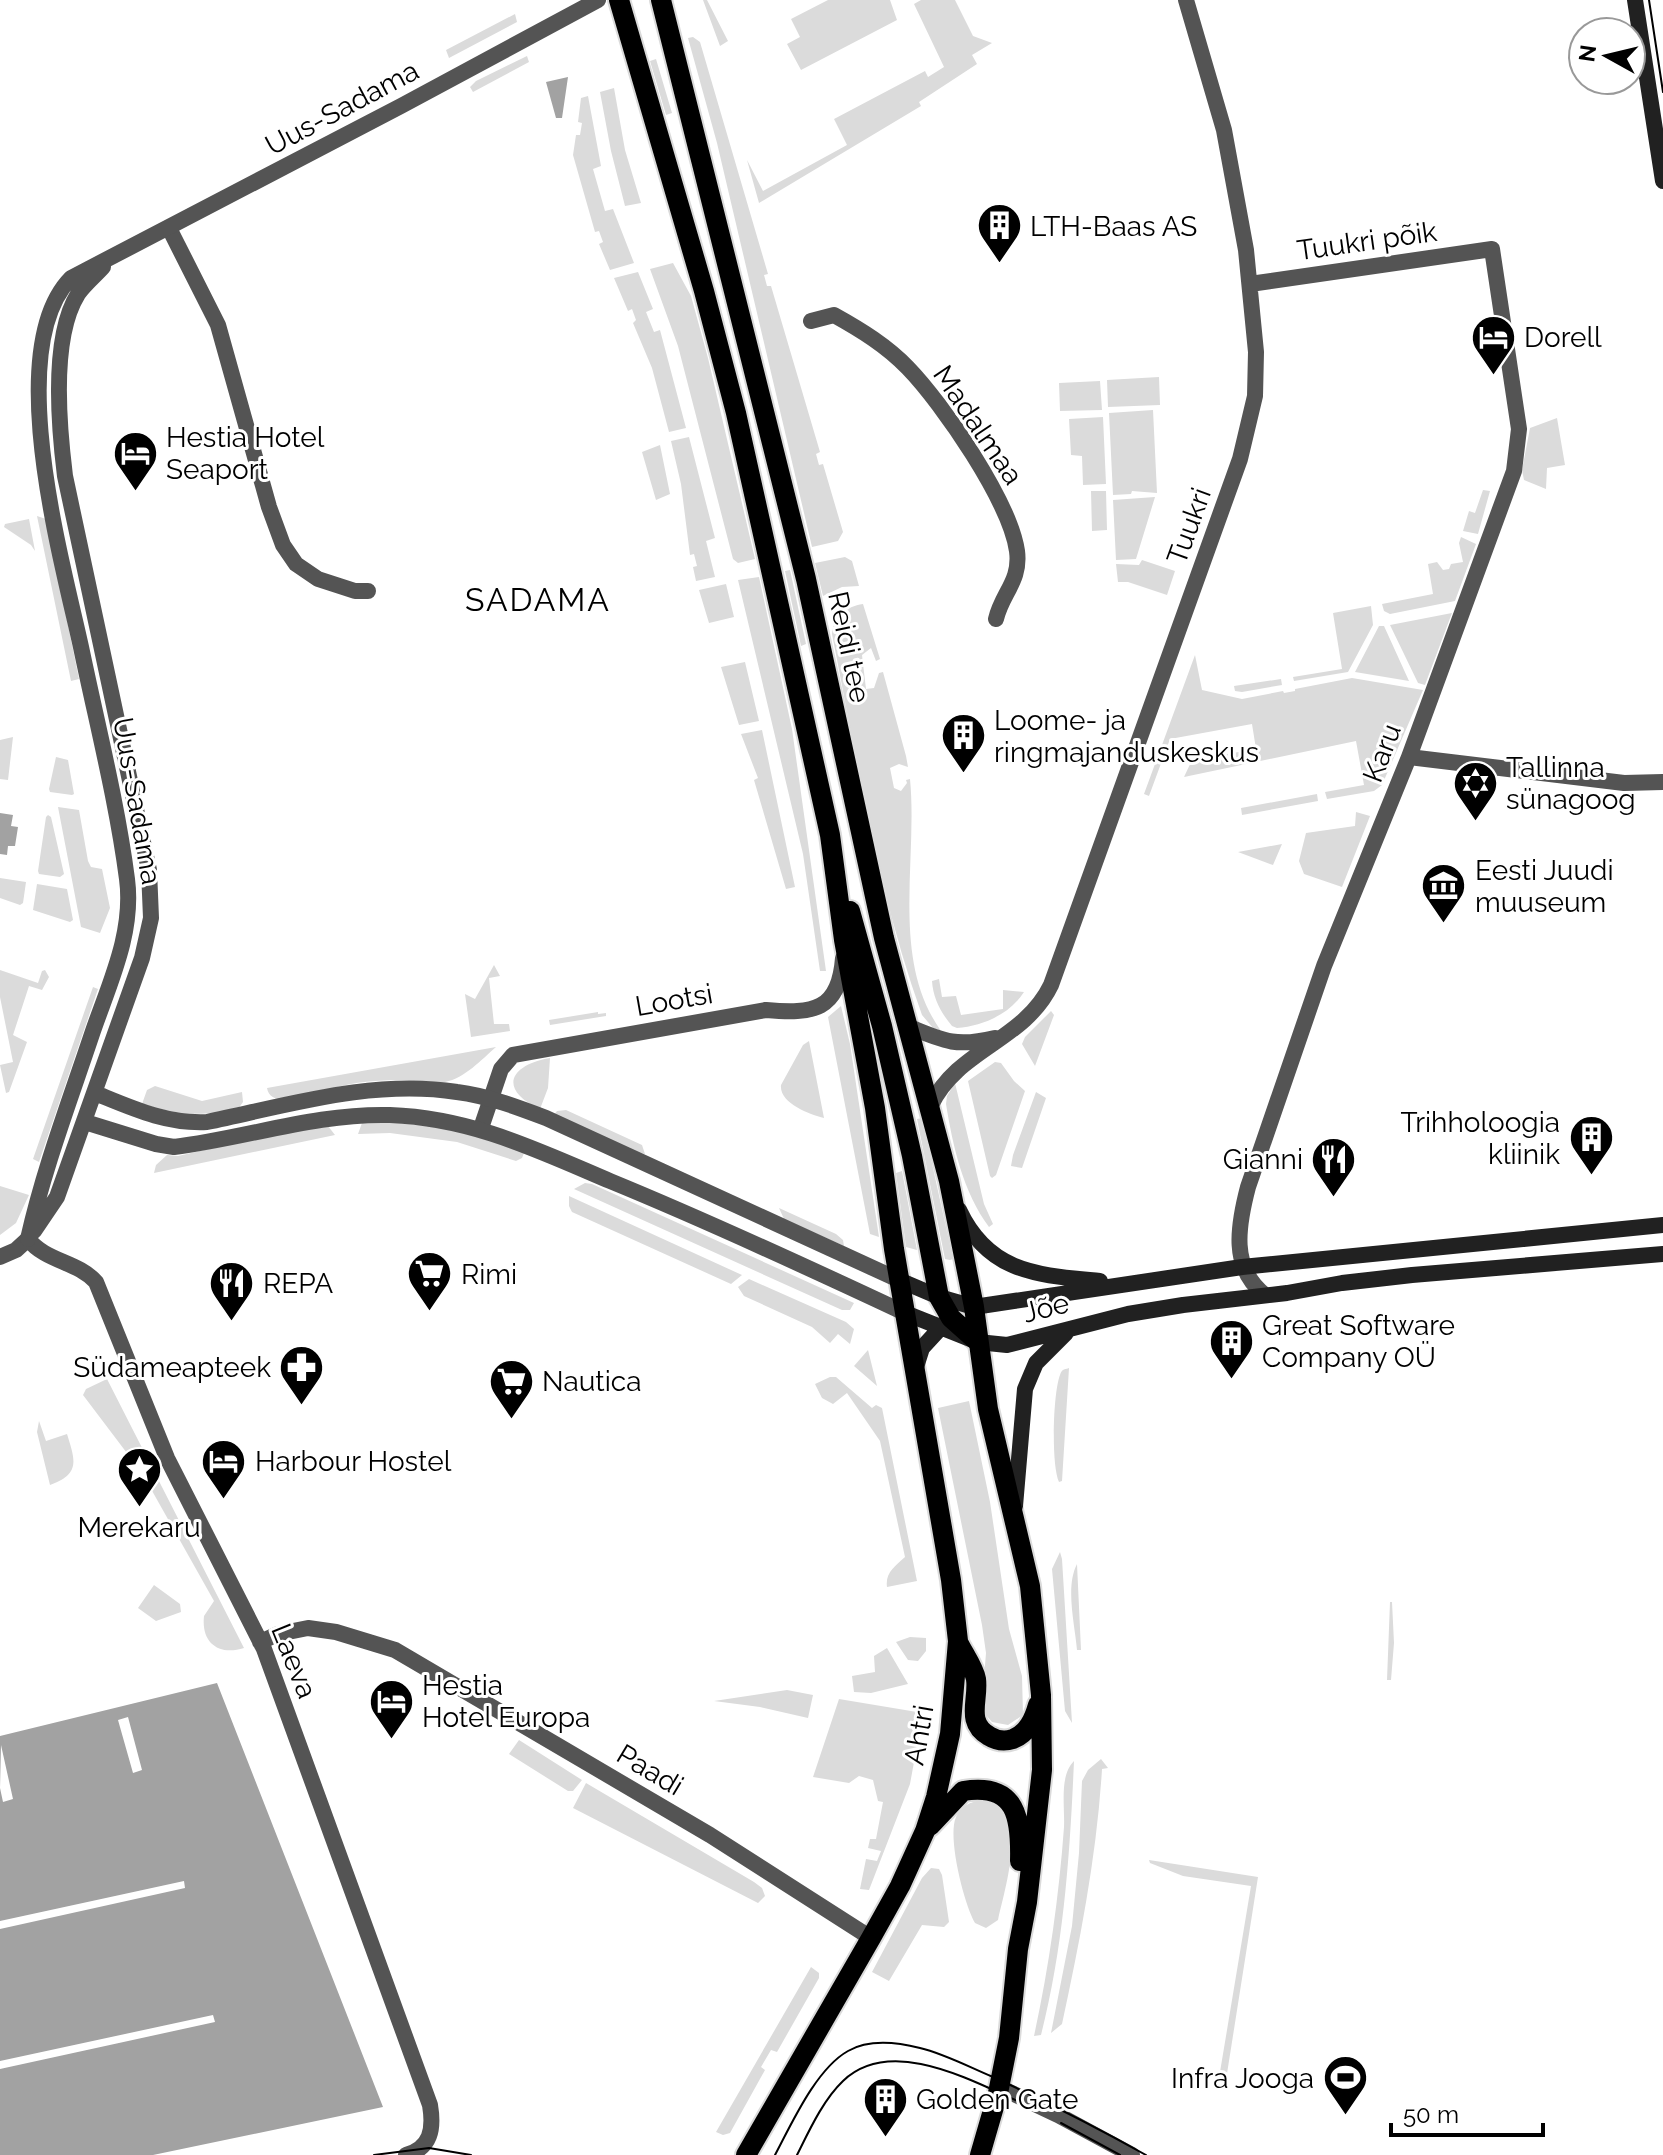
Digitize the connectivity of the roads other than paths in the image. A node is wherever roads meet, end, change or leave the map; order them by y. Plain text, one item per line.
1 (598, 0) edge
2 (619, 0) edge
3 (661, 0) edge
4 (1186, 0) edge
5 (1635, 0) edge
6 (1663, 181) edge
7 (169, 228) junction
8 (1492, 249) joint
9 (109, 259) junction
10 (1250, 284) junction
11 (811, 321) dead end
12 (50, 506) junction
13 (76, 531) junction
14 (368, 591) dead end
15 (996, 619) dead end
16 (1409, 757) junction
17 (1663, 782) edge
18 (830, 835) junction
19 (844, 940) junction
20 (910, 1027) junction
21 (1005, 1035) junction
22 (95, 1093) junction
23 (491, 1098) junction
24 (70, 1100) junction
25 (931, 1105) junction
26 (85, 1122) junction
27 (481, 1128) junction
28 (953, 1198) junction
29 (1663, 1225) edge
30 (28, 1239) junction
31 (1663, 1254) edge
32 (0, 1257) edge
33 (1242, 1267) junction
34 (899, 1280) junction
35 (1126, 1284) junction
36 (1265, 1295) junction
37 (939, 1297) junction
38 (974, 1307) junction
39 (905, 1313) junction
40 (945, 1323) junction
41 (1070, 1330) junction
42 (978, 1342) junction
43 (915, 1372) junction
44 (1014, 1520) junction
45 (958, 1641) junction
46 (260, 1642) junction
47 (1041, 1695) junction
48 (925, 1831) junction
49 (871, 1938) junction
50 (1018, 1949) junction
51 (999, 2087) junction
52 (406, 2155) edge
53 (746, 2155) edge
54 (980, 2155) edge
55 (1132, 2155) edge

1 - 7 street, Uus-Sadama
2 - 18 main road, Reidi tee
3 - 20 main road, Reidi tee
4 - 10 street, Tuukri
5 - 6 main road
7 - 9 street, Uus-Sadama
7 - 14 street
8 - 10 street, Tuukri põik
8 - 16 street, Karu
9 - 12 street, Uus-Sadama
9 - 13 street, Uus-Sadama
10 - 21 street, Tuukri
11 - 15 street, Madalmaa
12 - 13 street
12 - 24 street, Uus-Sadama
13 - 22 street, Uus-Sadama
16 - 17 street
16 - 33 street, Karu
18 - 19 main road, Reidi tee
18 - 37 main road
19 - 23 street, Lootsi
19 - 34 main road, Reidi tee
20 - 21 street, Tuukri
20 - 25 main road, Reidi tee
21 - 25 street, Tuukri
22 - 23 street
22 - 24 street
22 - 26 street, Uus-Sadama
23 - 27 street, Lootsi
23 - 34 street, Jõe
24 - 26 street
24 - 30 street, Uus-Sadama
25 - 28 main road, Reidi tee
26 - 27 street
26 - 30 street, Uus-Sadama
27 - 39 street
28 - 35 main road
28 - 38 main road, Reidi tee
29 - 33 main road, Jõe
30 - 32 street
30 - 46 street, Laeva
31 - 36 main road, Jõe
33 - 35 main road, Jõe
33 - 36 street
34 - 37 main road, Jõe
34 - 39 main road, Ahtri
35 - 38 main road, Jõe
36 - 41 main road, Jõe
37 - 38 main road, Jõe
37 - 40 main road
38 - 40 main road
38 - 42 main road
39 - 40 main road
39 - 43 main road, Ahtri
40 - 42 main road
40 - 43 main road
41 - 42 main road, Jõe
41 - 44 main road
42 - 44 main road
43 - 45 main road, Ahtri
44 - 47 main road
45 - 47 main road
45 - 48 main road, Ahtri
46 - 49 street, Paadi
46 - 52 street, Laeva
47 - 50 main road
48 - 49 main road, Ahtri
48 - 50 main road
49 - 53 main road, Ahtri
50 - 51 main road
51 - 54 main road
51 - 55 street

